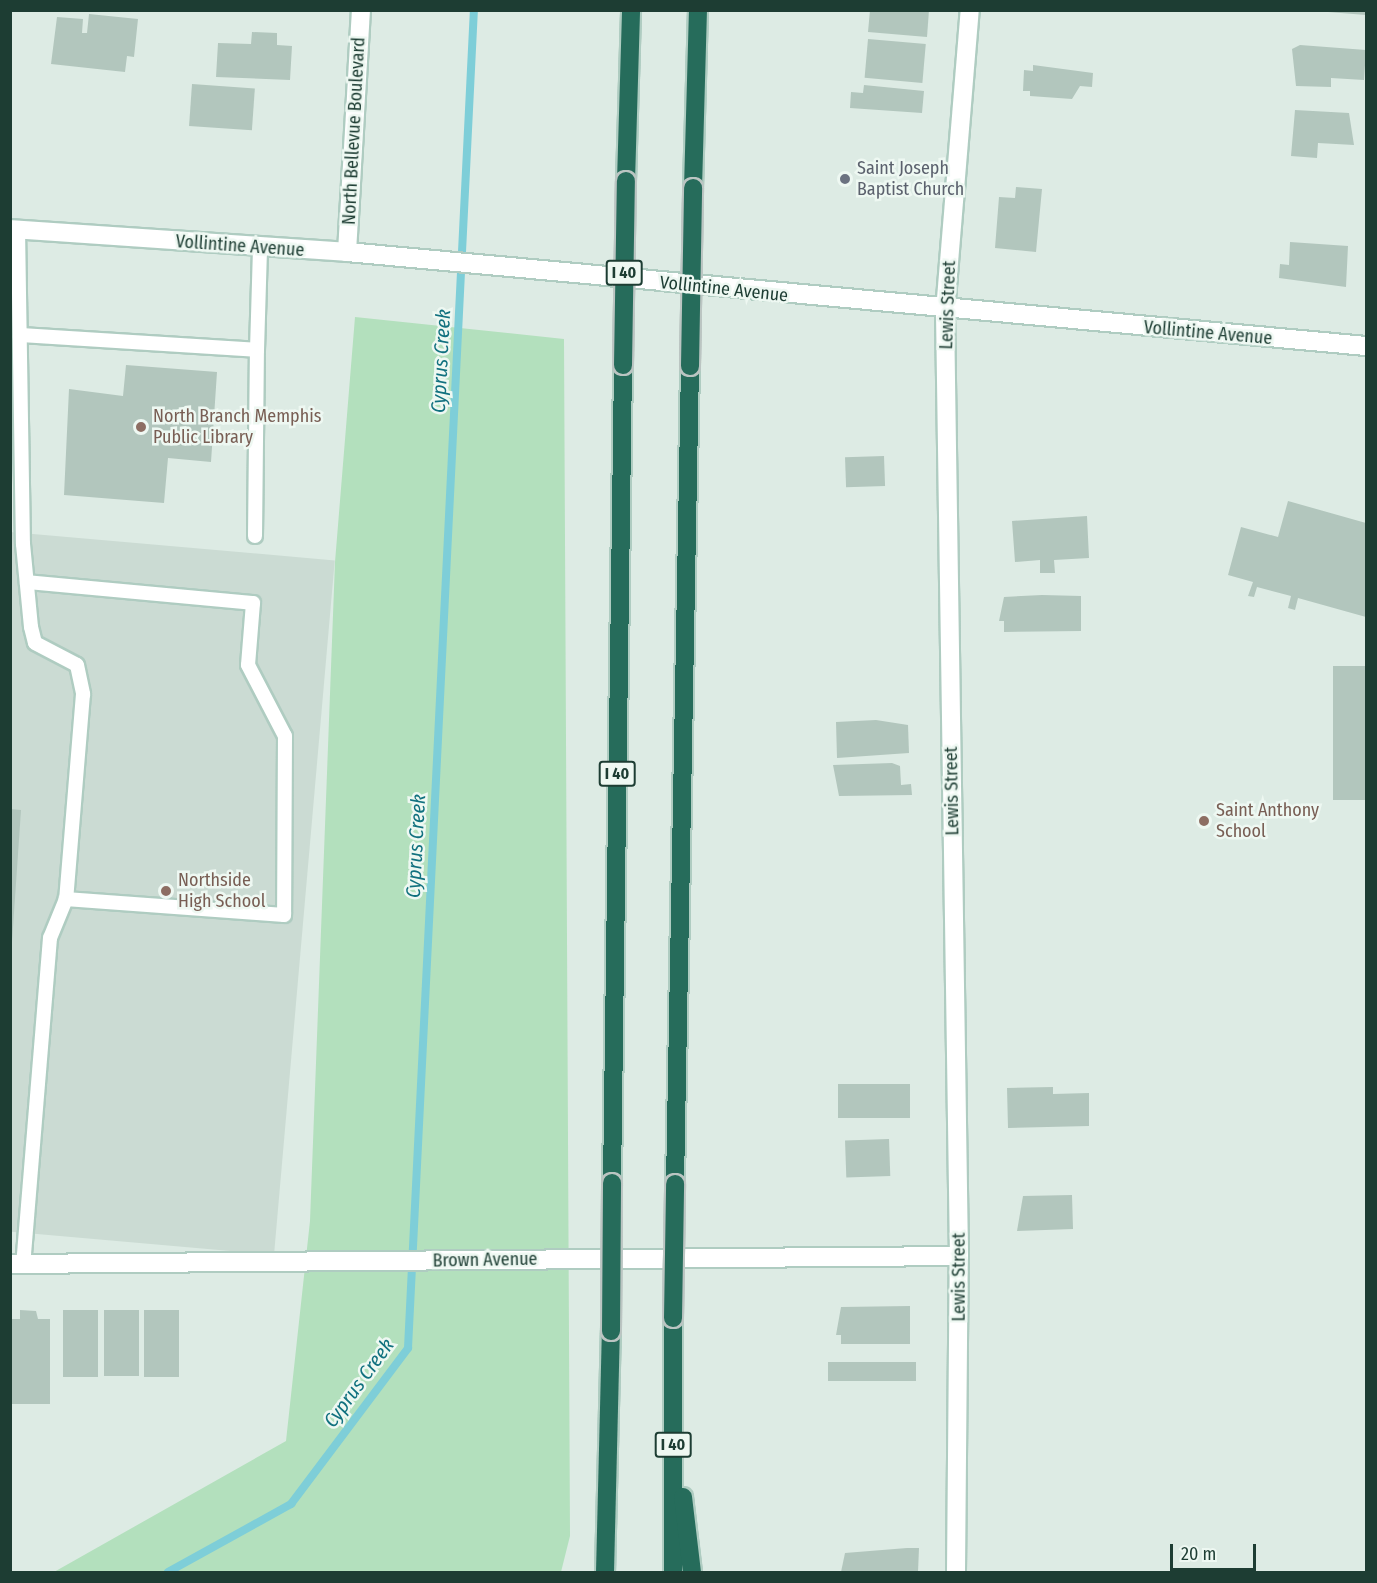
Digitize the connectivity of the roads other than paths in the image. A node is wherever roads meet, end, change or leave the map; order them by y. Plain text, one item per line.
1 (361, 10) edge
2 (631, 10) edge
3 (698, 10) edge
4 (970, 10) edge
5 (14, 229) edge
6 (260, 249) junction
7 (347, 252) junction
8 (945, 311) junction
9 (20, 335) junction
10 (1366, 346) edge
11 (257, 350) junction
12 (255, 536) dead end
13 (27, 582) junction
14 (66, 899) junction
15 (959, 1256) junction
16 (17, 1264) edge
17 (673, 1407) junction
18 (605, 1572) edge
19 (674, 1572) edge
20 (692, 1572) edge
21 (956, 1572) edge

1 - 7 street, North Bellevue Boulevard
2 - 18 highway, I 40, bridge
3 - 17 highway, I 40, bridge
4 - 8 street, Lewis Street
5 - 6 street, Vollintine Avenue
5 - 9 lane
6 - 7 street, Vollintine Avenue
6 - 11 lane
7 - 8 street, Vollintine Avenue
8 - 10 street, Vollintine Avenue
8 - 15 street, Lewis Street
9 - 11 lane
9 - 13 lane
11 - 12 lane
13 - 14 lane
13 - 14 lane
14 - 16 lane
15 - 16 street, Brown Avenue
15 - 21 street, Lewis Street
17 - 19 highway, I 40
17 - 20 highway

